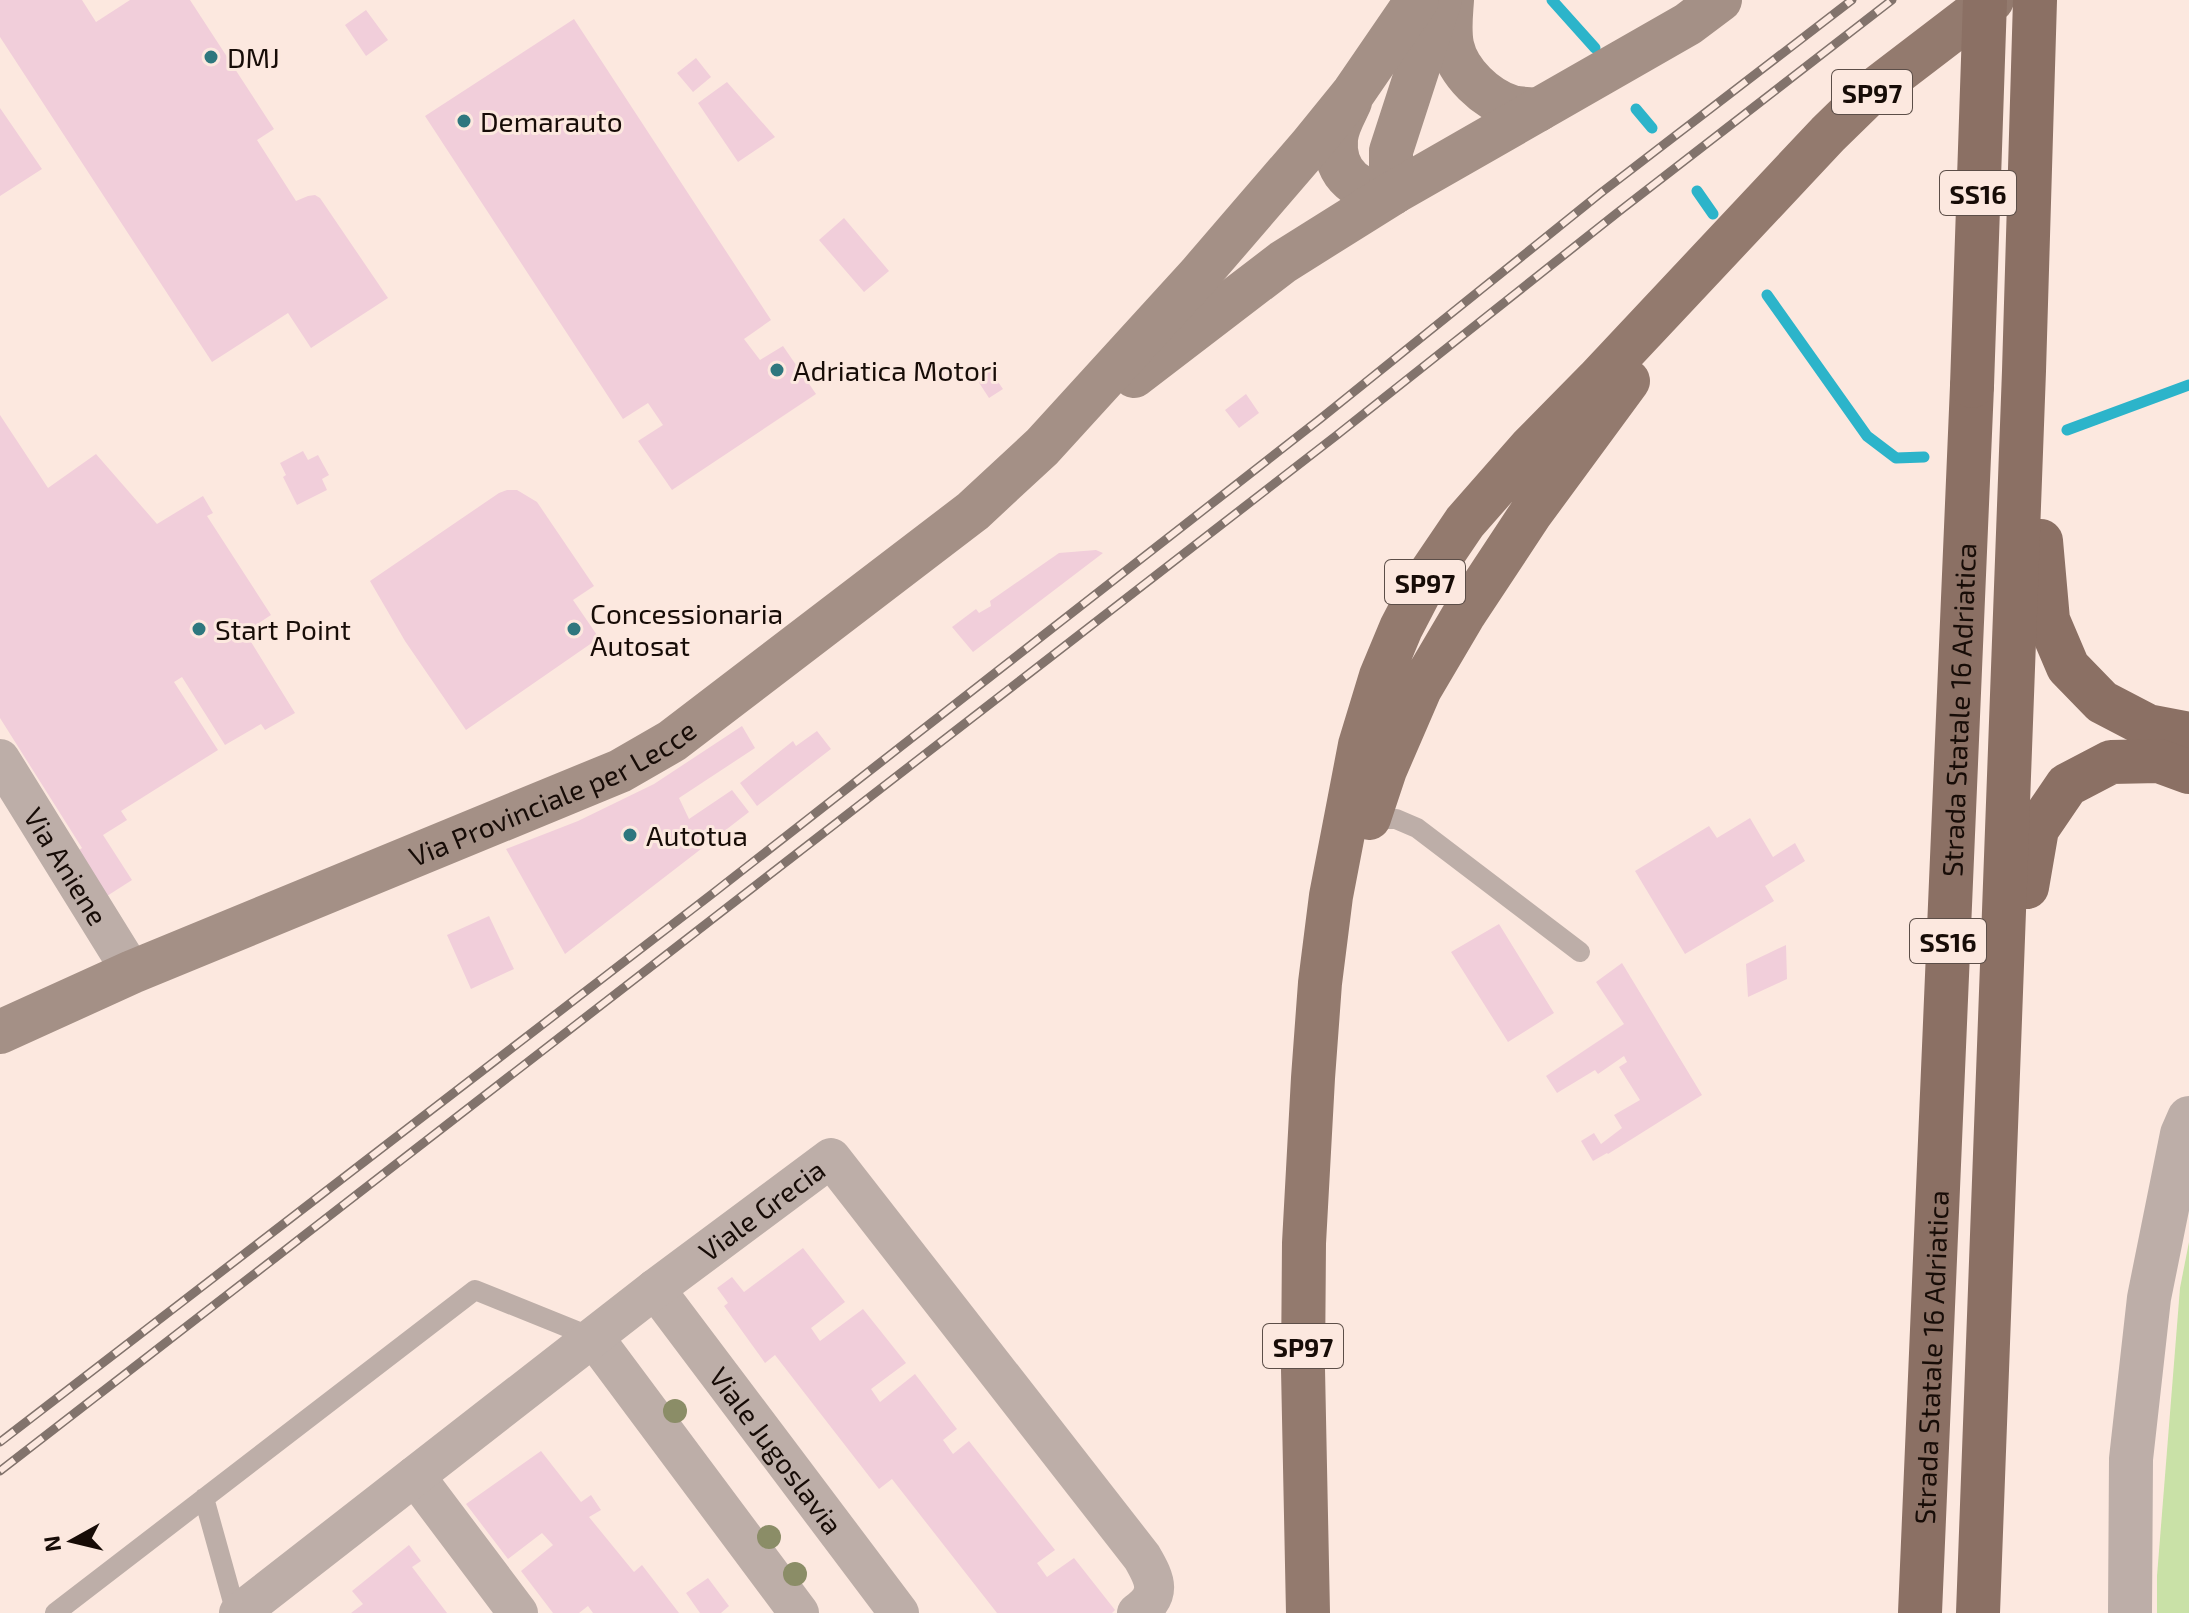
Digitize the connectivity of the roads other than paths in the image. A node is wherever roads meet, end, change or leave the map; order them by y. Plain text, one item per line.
1 (1417, 0) edge
2 (1440, 0) edge
3 (1452, 0) edge
4 (1720, 0) edge
5 (1985, 0) edge
6 (1992, 0) edge
7 (2035, 0) edge
8 (1354, 92) junction
9 (1538, 110) junction
10 (1393, 193) junction
11 (1766, 200) junction
12 (2024, 371) junction
13 (1042, 447) junction
14 (2189, 734) edge
15 (0, 759) edge
16 (2189, 772) edge
17 (1368, 819) junction
18 (1580, 952) dead end
19 (132, 972) junction
20 (0, 1032) edge
21 (1998, 1051) junction
22 (1313, 1078) junction
23 (2189, 1118) edge
24 (655, 1289) junction
25 (594, 1338) junction
26 (415, 1476) junction
27 (1924, 1496) junction
28 (204, 1498) junction
29 (55, 1613) edge
30 (237, 1613) edge
31 (518, 1613) edge
32 (799, 1613) edge
33 (899, 1613) edge
34 (1137, 1613) edge
35 (1308, 1613) edge
36 (1890, 1613) edge
37 (1920, 1613) edge
38 (1978, 1613) edge
39 (2130, 1613) edge

1 - 8 main road
2 - 10 main road
3 - 9 main road
4 - 9 main road
5 - 27 highway, Strada Statale 16 Adriatica / SS16, bridge
6 - 11 main road, SP97
7 - 12 highway, Strada Statale 16 Adriatica / SS16
8 - 10 main road
8 - 13 main road
9 - 10 main road
10 - 13 main road
11 - 17 main road, SP97
11 - 22 main road, SP97
12 - 14 highway, SS16
12 - 21 highway, Strada Statale 16 Adriatica / SS16
13 - 19 main road, Via Provinciale per Lecce
15 - 19 street, Via Aniene
16 - 21 highway, SS16
17 - 18 lane
17 - 22 main road, SP97
19 - 20 main road, Via Provinciale per Lecce
21 - 38 highway, Strada Statale 16 Adriatica / SS16
22 - 35 main road, SP97
23 - 39 street
24 - 25 street, Viale Grecia
24 - 33 street, Viale Jugoslavia
24 - 34 street, Viale Grecia
25 - 26 street, Viale Grecia
25 - 28 lane
25 - 32 street
26 - 30 street, Viale Grecia
26 - 31 street
27 - 36 highway, SS16
27 - 37 highway, Strada Statale 16 Adriatica / SS16
28 - 29 lane
28 - 30 lane

